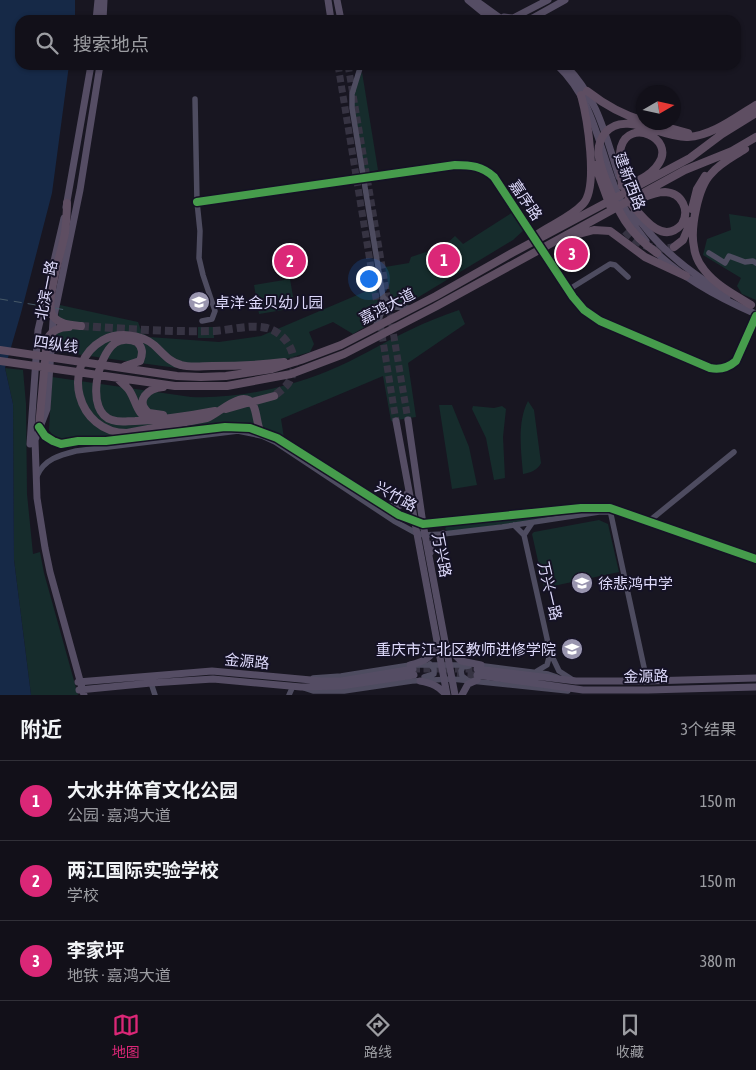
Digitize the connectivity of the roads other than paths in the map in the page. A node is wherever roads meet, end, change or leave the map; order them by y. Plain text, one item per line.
1 (98, 0) edge
2 (104, 0) edge
3 (328, 0) edge
4 (337, 0) edge
5 (468, 0) edge
6 (474, 0) edge
7 (481, 0) edge
8 (548, 0) edge
9 (556, 0) edge
10 (565, 0) edge
11 (571, 0) edge
12 (96, 15) edge
13 (103, 15) edge
14 (330, 15) edge
15 (340, 15) edge
16 (486, 15) edge
17 (498, 15) edge
18 (500, 15) edge
19 (519, 15) edge
20 (532, 15) edge
21 (539, 15) edge
22 (546, 15) edge
23 (91, 70) edge
24 (99, 70) edge
25 (360, 70) edge
26 (559, 70) edge
27 (568, 70) edge
28 (584, 93) junction
29 (195, 99) dead end
30 (756, 105) edge
31 (756, 112) edge
32 (636, 119) edge
33 (587, 121) junction
34 (674, 130) edge
35 (705, 133) junction
36 (756, 137) edge
37 (756, 142) edge
38 (718, 166) junction
39 (363, 180) junction
40 (622, 186) junction
41 (640, 190) junction
42 (628, 200) junction
43 (67, 202) junction
44 (197, 202) junction
45 (625, 231) tunnel mouth
46 (550, 244) junction
47 (674, 247) dead end
48 (512, 253) junction
49 (657, 253) junction
50 (709, 253) dead end
51 (756, 262) edge
52 (686, 276) junction
53 (628, 278) dead end
54 (568, 290) junction
55 (383, 297) junction
56 (754, 306) edge
57 (413, 308) junction
58 (756, 315) edge
59 (41, 316) junction
60 (53, 319) junction
61 (202, 321) dead end
62 (374, 329) junction
63 (38, 332) junction
64 (52, 335) junction
65 (0, 350) edge
66 (301, 360) junction
67 (0, 361) edge
68 (107, 366) joint
69 (121, 368) junction
70 (105, 376) joint
71 (117, 378) junction
72 (175, 386) junction
73 (274, 396) tunnel mouth
74 (247, 403) junction
75 (139, 404) junction
76 (408, 420) tunnel mouth
77 (396, 421) tunnel mouth
78 (180, 423) junction
79 (39, 427) junction
80 (260, 431) junction
81 (78, 441) junction
82 (76, 451) junction
83 (734, 452) dead end
84 (36, 479) junction
85 (406, 481) junction
86 (381, 504) junction
87 (610, 510) junction
88 (414, 522) junction
89 (648, 522) junction
90 (532, 523) junction
91 (423, 524) junction
92 (514, 525) junction
93 (416, 533) junction
94 (443, 534) junction
95 (424, 535) junction
96 (524, 535) junction
97 (756, 559) edge
98 (430, 563) junction
99 (433, 622) junction
100 (441, 624) junction
101 (437, 642) junction
102 (445, 644) junction
103 (550, 652) junction
104 (430, 664) junction
105 (441, 664) junction
106 (449, 664) junction
107 (77, 668) junction
108 (478, 672) junction
109 (534, 672) junction
110 (414, 674) junction
111 (745, 678) junction
112 (756, 678) edge
113 (443, 679) junction
114 (452, 679) junction
115 (469, 680) junction
116 (563, 680) junction
117 (93, 681) junction
118 (576, 681) junction
119 (151, 682) junction
120 (647, 682) junction
121 (113, 683) junction
122 (298, 684) junction
123 (741, 686) junction
124 (756, 687) edge
125 (81, 689) edge
126 (543, 689) junction
127 (583, 690) junction
128 (344, 693) edge
129 (648, 693) edge
130 (99, 695) edge
131 (155, 695) edge
132 (288, 695) edge
133 (447, 695) edge
134 (455, 695) edge
135 (462, 695) edge
136 (552, 695) edge
137 (572, 695) edge

1 - 12 main road
2 - 13 main road
3 - 14 main road
4 - 15 main road
5 - 16 main road
6 - 17 main road
7 - 18 main road
8 - 19 main road
9 - 20 main road
10 - 21 main road
11 - 22 main road
23 - 43 main road, 北滨一路
24 - 60 main road, 北滨一路
25 - 39 street
26 - 28 main road, 建新西路
27 - 28 main road, 建新西路
28 - 32 highway
28 - 33 highway
28 - 40 main road, 建新西路
28 - 49 main road, 建新西路
29 - 44 street
30 - 35 highway
31 - 41 highway, 嘉鸿大道
33 - 45 highway
33 - 48 highway
34 - 35 highway
35 - 49 highway
36 - 41 highway, 嘉鸿大道
37 - 38 highway
38 - 47 highway
38 - 56 highway
39 - 44 street, 嘉序路
39 - 54 street, 嘉序路
39 - 55 street
40 - 41 highway
40 - 42 main road, 建新西路
41 - 42 highway
41 - 46 highway, 嘉鸿大道
41 - 48 highway, 嘉鸿大道
42 - 56 main road, 建新西路
43 - 59 main road, 北滨一路
43 - 79 highway
44 - 61 street
46 - 52 highway
46 - 72 highway, 嘉鸿大道
48 - 57 highway, 嘉鸿大道
49 - 52 main road, 建新西路
50 - 51 street
52 - 58 main road, 建新西路
53 - 54 street
54 - 58 street, 嘉序路
55 - 57 street
55 - 62 street
57 - 62 highway, 嘉鸿大道
59 - 60 main road
59 - 63 main road, 北滨一路
60 - 64 main road, 北滨一路
62 - 66 highway, 嘉鸿大道
63 - 64 main road
63 - 125 main road, 北滨一路
64 - 79 main road, 北滨一路
65 - 68 highway, 四纵线
66 - 69 highway, 嘉鸿大道
66 - 78 highway
67 - 70 highway, 四纵线
68 - 69 highway, 嘉鸿大道
69 - 74 highway
70 - 71 highway, 嘉鸿大道
71 - 72 highway, 嘉鸿大道
71 - 75 highway
72 - 75 highway
73 - 74 highway
74 - 75 highway
75 - 78 highway
76 - 91 main road, 万兴路
77 - 85 main road, 万兴路
78 - 80 highway
79 - 81 street, 兴竹路
79 - 84 main road, 北滨一路
80 - 81 street, 兴竹路
80 - 86 street, 兴竹路
81 - 82 street
82 - 84 street, 兴竹路
82 - 93 street, 兴竹路
83 - 89 street
84 - 107 main road, 北滨一路
85 - 86 main road
85 - 88 main road, 万兴路
86 - 88 street, 兴竹路
87 - 89 street, 兴竹路
87 - 90 street, 兴竹路
87 - 91 street, 兴竹路
87 - 120 street
88 - 91 street, 兴竹路
88 - 93 main road, 万兴路
89 - 97 street, 兴竹路
90 - 92 street, 兴竹路
90 - 96 street
91 - 95 main road, 万兴路
92 - 94 street, 兴竹路
92 - 96 street
93 - 95 street, 兴竹路
93 - 99 main road, 万兴路
94 - 95 street, 兴竹路
94 - 98 main road
95 - 98 main road, 万兴路
96 - 103 street, 万兴一路
98 - 100 main road, 万兴路
99 - 100 main road
99 - 101 main road, 万兴路
100 - 102 main road, 万兴路
101 - 105 main road, 万兴路
101 - 110 main road
102 - 106 main road, 万兴路
102 - 108 main road
103 - 109 street
103 - 118 street, 万兴一路
104 - 105 street
104 - 110 street
104 - 110 street
105 - 106 street
105 - 113 main road, 万兴路
106 - 108 street
106 - 114 main road, 万兴路
107 - 117 main road
107 - 125 main road, 北滨一路
108 - 109 street
108 - 115 street
108 - 115 street
108 - 116 main road, 金源路
108 - 126 street
108 - 127 main road, 金源路
108 - 135 main road
109 - 116 street
110 - 113 street
110 - 122 street
110 - 122 main road, 金源路
110 - 128 street
110 - 133 main road
111 - 112 main road, 金源路
111 - 120 main road, 金源路
111 - 123 main road
113 - 114 street
113 - 133 main road, 万兴路
114 - 115 street
114 - 134 main road, 万兴路
116 - 118 main road, 金源路
117 - 121 main road, 金源路
117 - 125 main road, 金源路
118 - 120 main road, 金源路
119 - 121 main road, 金源路
119 - 122 main road, 金源路
119 - 131 street
121 - 122 main road, 金源路
121 - 125 main road, 金源路
121 - 130 main road
122 - 128 street
122 - 132 street
123 - 124 main road, 金源路
123 - 129 main road, 金源路
126 - 127 street
126 - 136 street
127 - 129 main road, 金源路
127 - 137 street

